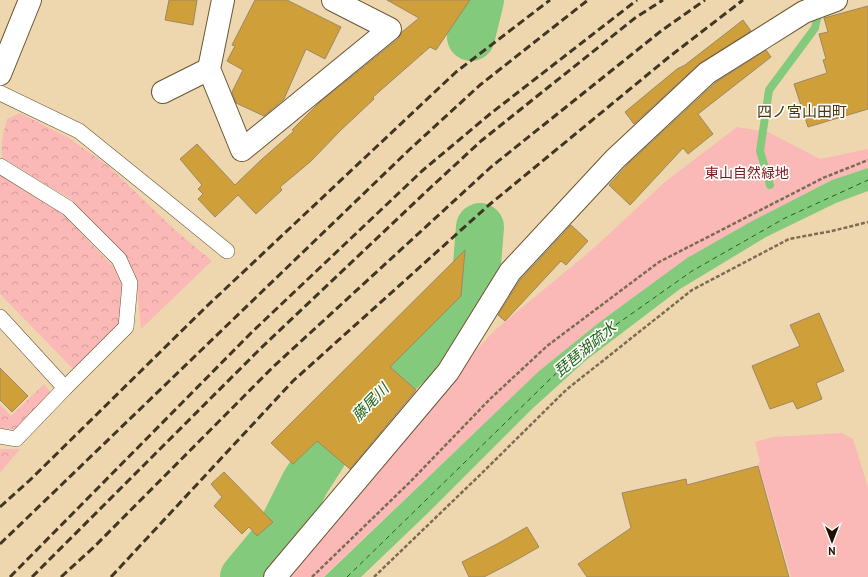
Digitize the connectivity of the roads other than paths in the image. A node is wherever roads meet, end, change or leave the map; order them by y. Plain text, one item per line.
1 (30, 0) edge
2 (222, 0) edge
3 (333, 0) edge
4 (836, 0) edge
5 (209, 69) junction
6 (0, 74) edge
7 (163, 92) dead end
8 (0, 94) edge
9 (0, 166) edge
10 (227, 251) dead end
11 (0, 317) edge
12 (65, 388) junction
13 (0, 436) edge
14 (275, 577) edge

1 - 6 street
2 - 5 street
3 - 5 street
4 - 14 street
5 - 7 street
8 - 10 lane
9 - 12 lane
11 - 12 lane
12 - 13 lane

